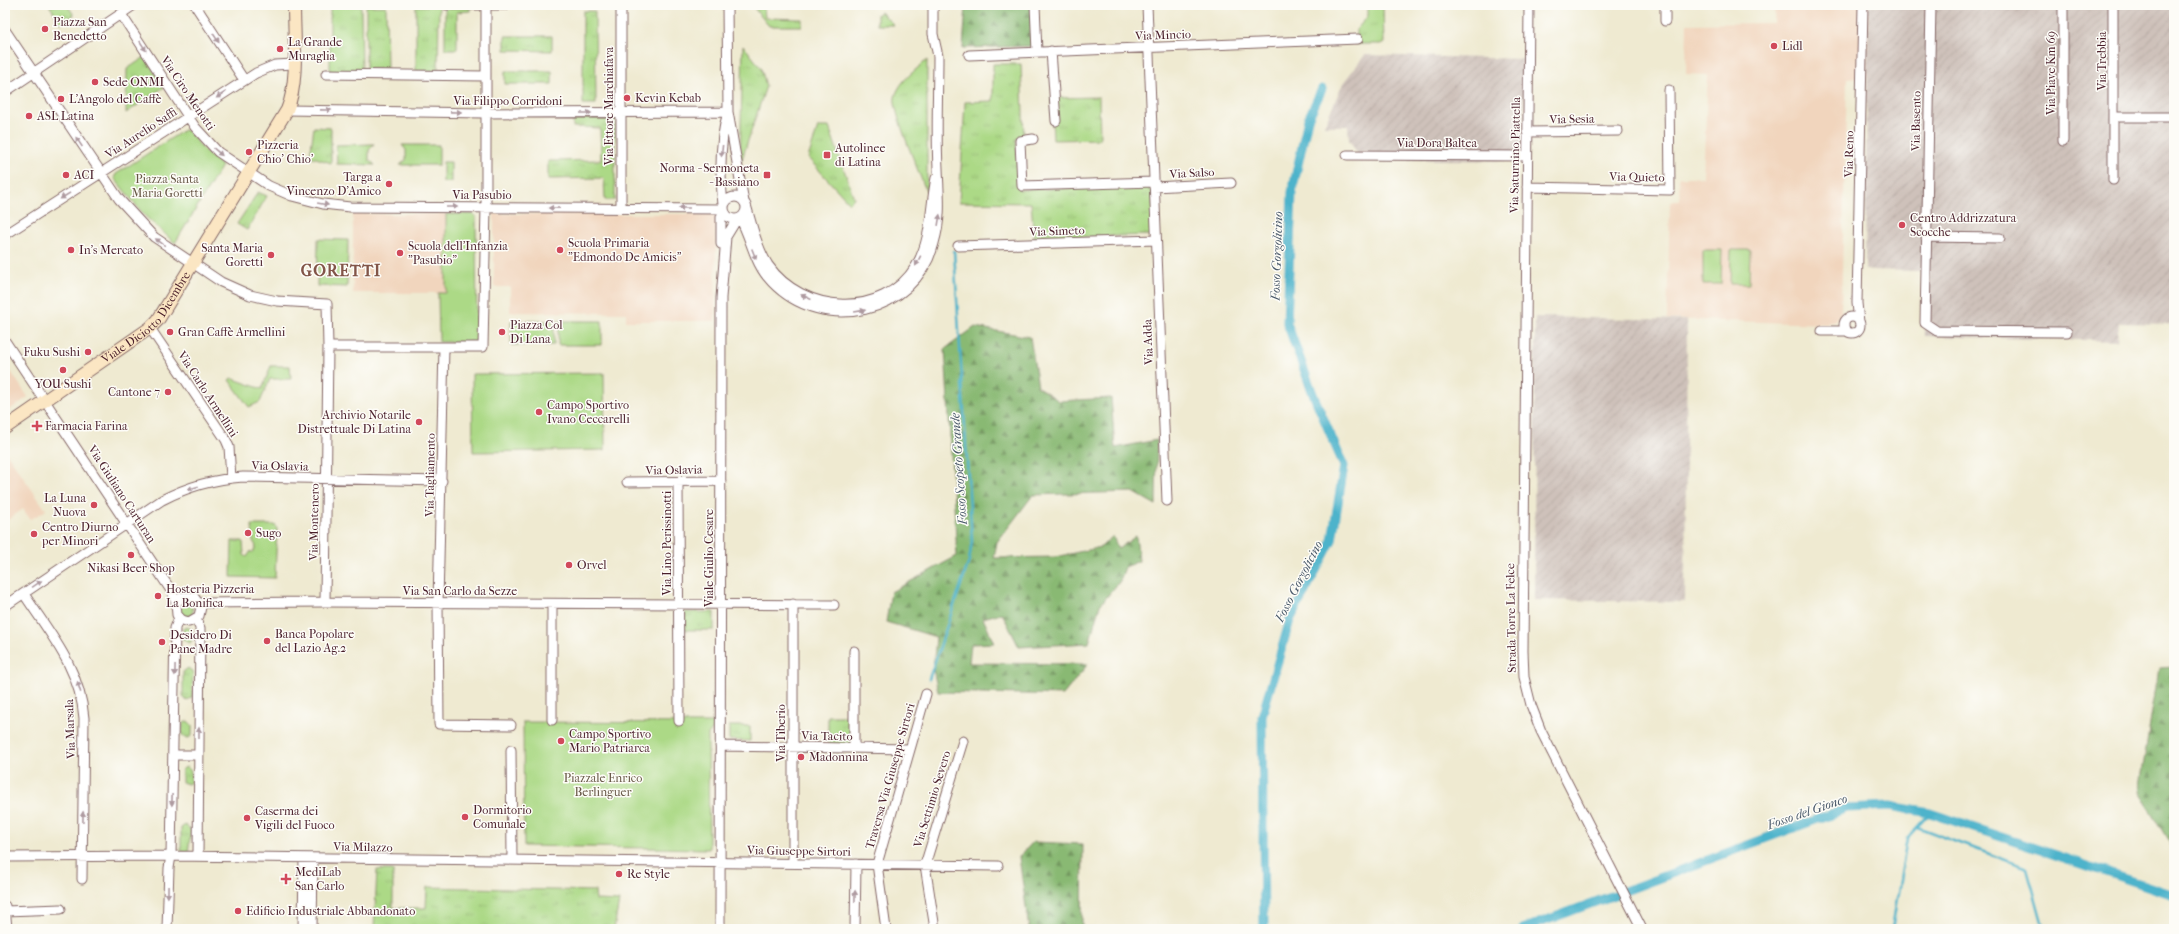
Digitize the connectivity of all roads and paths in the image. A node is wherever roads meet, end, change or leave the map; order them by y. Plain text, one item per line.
1 (134, 5) edge
2 (195, 5) edge
3 (294, 5) edge
4 (447, 5) edge
5 (486, 5) edge
6 (505, 5) edge
7 (617, 5) edge
8 (621, 5) edge
9 (727, 5) edge
10 (933, 5) edge
11 (1035, 5) edge
12 (1146, 5) edge
13 (1529, 5) edge
14 (1665, 5) edge
15 (1863, 5) edge
16 (1931, 5) edge
17 (2063, 5) edge
18 (2113, 5) edge
19 (121, 14) junction
20 (1665, 21) dead end
21 (5, 30) edge
22 (1358, 39) dead end
23 (1148, 48) junction
24 (1051, 51) junction
25 (1037, 52) junction
26 (969, 55) dead end
27 (294, 64) junction
28 (33, 73) junction
29 (326, 74) dead end
30 (485, 76) junction
31 (244, 80) junction
32 (1669, 90) dead end
33 (5, 92) edge
34 (287, 110) junction
35 (728, 112) junction
36 (484, 113) junction
37 (621, 113) junction
38 (188, 117) junction
39 (2114, 117) junction
40 (2174, 117) edge
41 (1056, 121) dead end
42 (1618, 131) dead end
43 (1528, 132) junction
44 (1034, 139) dead end
45 (2063, 141) dead end
46 (1347, 155) dead end
47 (1527, 156) junction
48 (938, 168) junction
49 (249, 173) junction
50 (100, 174) junction
51 (2113, 180) dead end
52 (1231, 183) dead end
53 (1154, 185) junction
54 (1527, 187) junction
55 (745, 204) junction
56 (486, 207) junction
57 (621, 208) junction
58 (723, 208) junction
59 (739, 219) junction
60 (5, 235) edge
61 (1926, 237) junction
62 (2000, 238) dead end
63 (1156, 240) junction
64 (958, 246) dead end
65 (724, 255) junction
66 (192, 264) junction
67 (1857, 303) junction
68 (1526, 304) joint
69 (1847, 320) junction
70 (1859, 322) junction
71 (150, 328) junction
72 (1833, 330) junction
73 (1822, 331) dead end
74 (1847, 331) junction
75 (2067, 332) dead end
76 (5, 341) edge
77 (328, 347) junction
78 (444, 347) junction
79 (45, 400) junction
80 (5, 428) edge
81 (230, 478) junction
82 (327, 478) junction
83 (442, 481) junction
84 (627, 482) dead end
85 (678, 482) junction
86 (721, 482) junction
87 (1167, 501) dead end
88 (128, 524) junction
89 (24, 594) junction
90 (325, 602) junction
91 (176, 603) junction
92 (200, 603) junction
93 (438, 603) junction
94 (679, 603) junction
95 (721, 603) junction
96 (552, 604) junction
97 (793, 604) junction
98 (834, 605) dead end
99 (5, 606) edge
100 (179, 618) junction
101 (196, 619) junction
102 (854, 651) dead end
103 (926, 694) dead end
104 (552, 720) dead end
105 (679, 721) dead end
106 (511, 725) dead end
107 (963, 741) dead end
108 (720, 746) junction
109 (793, 747) junction
110 (854, 748) junction
111 (910, 749) junction
112 (511, 750) dead end
113 (173, 755) junction
114 (199, 755) junction
115 (82, 856) junction
116 (171, 856) junction
117 (198, 856) junction
118 (5, 857) edge
119 (309, 858) junction
120 (512, 860) junction
121 (720, 862) junction
122 (793, 863) junction
123 (856, 864) junction
124 (877, 864) junction
125 (925, 865) junction
126 (998, 866) dead end
127 (82, 879) dead end
128 (5, 905) edge
129 (61, 909) dead end
130 (5, 911) edge
131 (7, 929) edge
132 (167, 929) edge
133 (303, 929) edge
134 (312, 929) edge
135 (720, 929) edge
136 (855, 929) edge
137 (886, 929) edge
138 (935, 929) edge
139 (1642, 929) edge

1 - 19 street
2 -> 31 street
3 - 27 main road, Viale Diciotto Dicembre
4 - 5 street
5 - 6 street
5 - 30 street
7 - 8 street
8 - 37 street, Via Ettore Marchiafava
9 - 35 street, Viale Giulio Cesare
10 - 48 street
11 - 25 street
12 - 23 street, Via Adda
13 - 43 street, Via Saturnino Piattella
14 - 20 street
15 - 67 street, Via Reno
16 - 61 street, Via Basento
17 - 45 street, Via Piave Km 69
18 - 39 street, Via Trebbia
19 - 28 street
19 -> 38 street, Via Ciro Menotti
21 - 28 street
22 - 23 street, Via Mincio
23 - 24 street, Via Mincio
23 - 53 street, Via Adda
24 - 25 street, Via Mincio
24 - 41 street
25 - 26 street, Via Mincio
27 - 31 street, Via Aurelio Saffi
27 - 34 main road, Viale Diciotto Dicembre
28 - 33 street
50 -> 28 street
29 - 30 street
30 - 36 street
31 -> 38 street, Via Aurelio Saffi
32 - 54 street, Via Quieto
34 -> 36 street, Via Filippo Corridoni
34 - 49 main road, Viale Diciotto Dicembre
35 - 37 street, Via Filippo Corridoni
35 - 55 street, Viale Giulio Cesare
35 -> 58 street, Viale Giulio Cesare
36 -> 37 street, Via Filippo Corridoni
36 - 56 street
37 - 57 street, Via Ettore Marchiafava
38 -> 49 street, Via Ciro Menotti
38 - 50 street, Via Aurelio Saffi
39 - 40 street
39 - 51 street, Via Trebbia
42 - 43 street, Via Sesia
43 - 47 street, Via Saturnino Piattella
44 - 53 street
46 - 47 street, Via Dora Baltea
47 - 54 street, Via Saturnino Piattella
48 -> 55 street, Viale Giulio Cesare
59 -> 48 street
49 -> 56 street, Via Pasubio
49 - 66 main road, Viale Diciotto Dicembre
50 -> 60 street, Via Aurelio Saffi
66 -> 50 street
52 - 53 street, Via Salso
53 - 63 street, Via Adda
54 - 68 street, Via Saturnino Piattella
55 - 58 street
55 - 59 street
57 -> 56 street, Via Pasubio
56 - 78 street
58 -> 57 street, Via Pasubio
58 - 59 street
58 - 65 street, Viale Giulio Cesare
59 - 65 street, Viale Giulio Cesare
61 - 62 street
61 - 75 street, Via Basento
63 - 64 street, Via Simeto
63 - 87 street, Via Adda
65 - 86 street, Viale Giulio Cesare
66 - 71 main road, Viale Diciotto Dicembre
66 - 77 street, Via Montenero
67 - 69 street, Via Reno
67 - 70 street, Via Reno
68 - 139 street, Strada Torre La Felce
69 - 70 street
69 - 72 street, Via Reno
69 - 74 street
70 - 74 street
71 - 79 main road, Viale Diciotto Dicembre
71 - 81 street, Via Carlo Armellini
72 - 73 street, Via Reno
72 - 74 street, Via Reno
76 - 79 street, Via Giuliano Carturan
77 - 78 street
77 - 82 street, Via Montenero
78 - 83 street, Via Tagliamento
79 - 80 main road, Viale Diciotto Dicembre
79 - 88 street, Via Giuliano Carturan
81 - 82 street, Via Oslavia
81 -> 88 street, Via Oslavia
82 - 83 street, Via Oslavia
82 - 90 street, Via Montenero
83 - 93 street, Via Tagliamento
84 - 85 street, Via Oslavia
85 - 86 street, Via Oslavia
85 - 94 street, Via Lino Perissinotti
86 - 95 street, Viale Giulio Cesare
89 -> 88 street, Via Oslavia
88 - 91 street, Via Giuliano Carturan
89 - 99 street, Via Oslavia
115 -> 89 street, Via Marsala
90 - 92 street, Via San Carlo da Sezze
90 - 93 street, Via San Carlo da Sezze
91 - 92 street
91 - 100 street
92 - 101 street
93 - 96 street, Via San Carlo da Sezze
93 - 106 street, Via Tagliamento
94 - 95 street, Via San Carlo da Sezze
94 - 96 street, Via San Carlo da Sezze
94 - 105 street, Via Lino Perissinotti
95 - 97 street, Via San Carlo da Sezze
95 - 108 street, Viale Giulio Cesare
96 - 104 street
97 - 98 street, Via San Carlo da Sezze
97 - 109 street, Via Tiberio
100 - 101 street
100 -> 113 street
114 -> 101 street
102 - 110 street
103 - 111 street, Traversa Via Giuseppe Sirtori
107 - 125 street, Via Settimio Severo
108 - 109 street, Via Tacito
108 - 121 street, Viale Giulio Cesare
109 - 110 street, Via Tacito
109 - 122 street, Via Tiberio
110 - 111 street, Via Tacito
111 - 124 street, Traversa Via Giuseppe Sirtori
112 - 120 street
113 - 114 street
113 -> 116 street
114 - 117 street
115 - 116 street, Via Milazzo
115 - 118 street, Via Milazzo
115 - 127 street, Via Marsala
116 - 117 street, Via Milazzo
116 -> 132 street
117 - 119 street, Via Milazzo
119 - 120 street, Via Milazzo
119 - 133 street
119 - 134 street
120 - 121 street, Via Milazzo
121 - 122 street, Via Giuseppe Sirtori
121 - 135 street, Viale Giulio Cesare
122 - 123 street, Via Giuseppe Sirtori
123 - 124 street, Via Giuseppe Sirtori
136 -> 123 street
124 - 125 street, Via Giuseppe Sirtori
124 - 137 street
125 - 126 street, Via Giuseppe Sirtori
125 - 138 street
128 - 130 street
129 - 130 street
130 - 131 street

